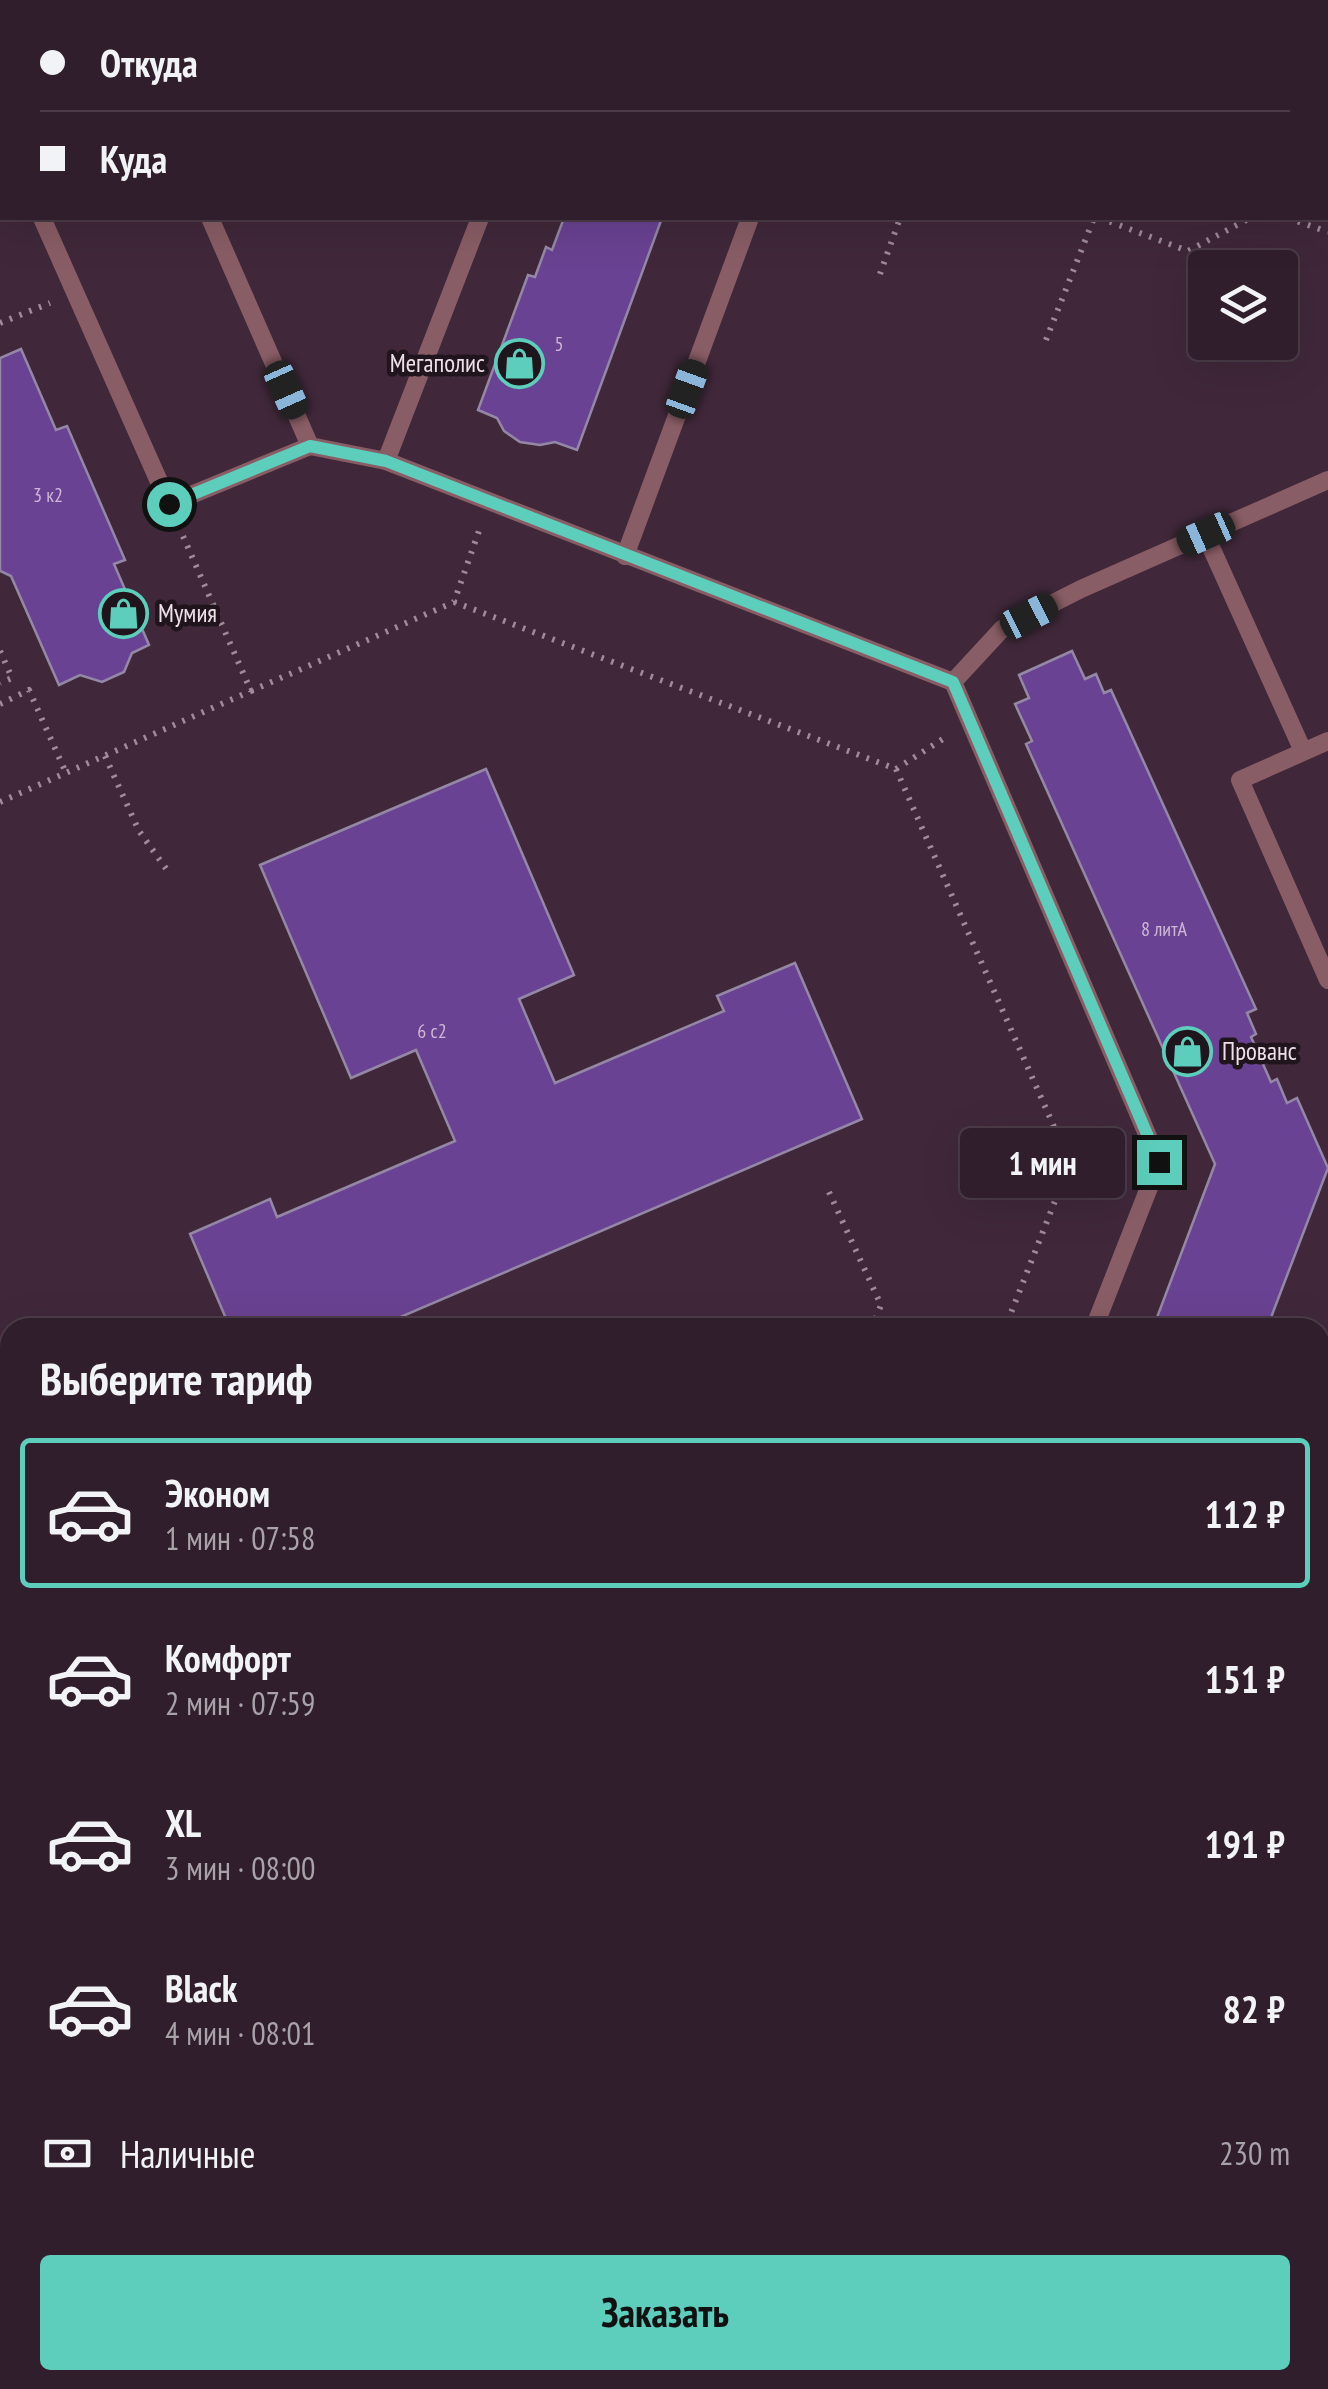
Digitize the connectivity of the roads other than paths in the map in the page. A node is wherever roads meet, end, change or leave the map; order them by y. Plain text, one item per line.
1 (43, 220) edge
2 (211, 220) edge
3 (479, 220) edge
4 (749, 220) edge
5 (310, 446) junction
6 (386, 461) junction
7 (1328, 480) edge
8 (1206, 534) junction
9 (625, 556) junction
10 (953, 682) junction
11 (1328, 742) edge
12 (1303, 752) junction
13 (1328, 980) edge
14 (1098, 1318) edge

1 - 5 lane
2 - 5 lane
3 - 6 lane
4 - 9 lane
5 - 6 lane
6 - 9 lane
7 - 8 lane
8 - 10 lane
8 - 12 lane
9 - 10 lane
10 - 14 lane
11 - 12 lane
12 - 13 lane

